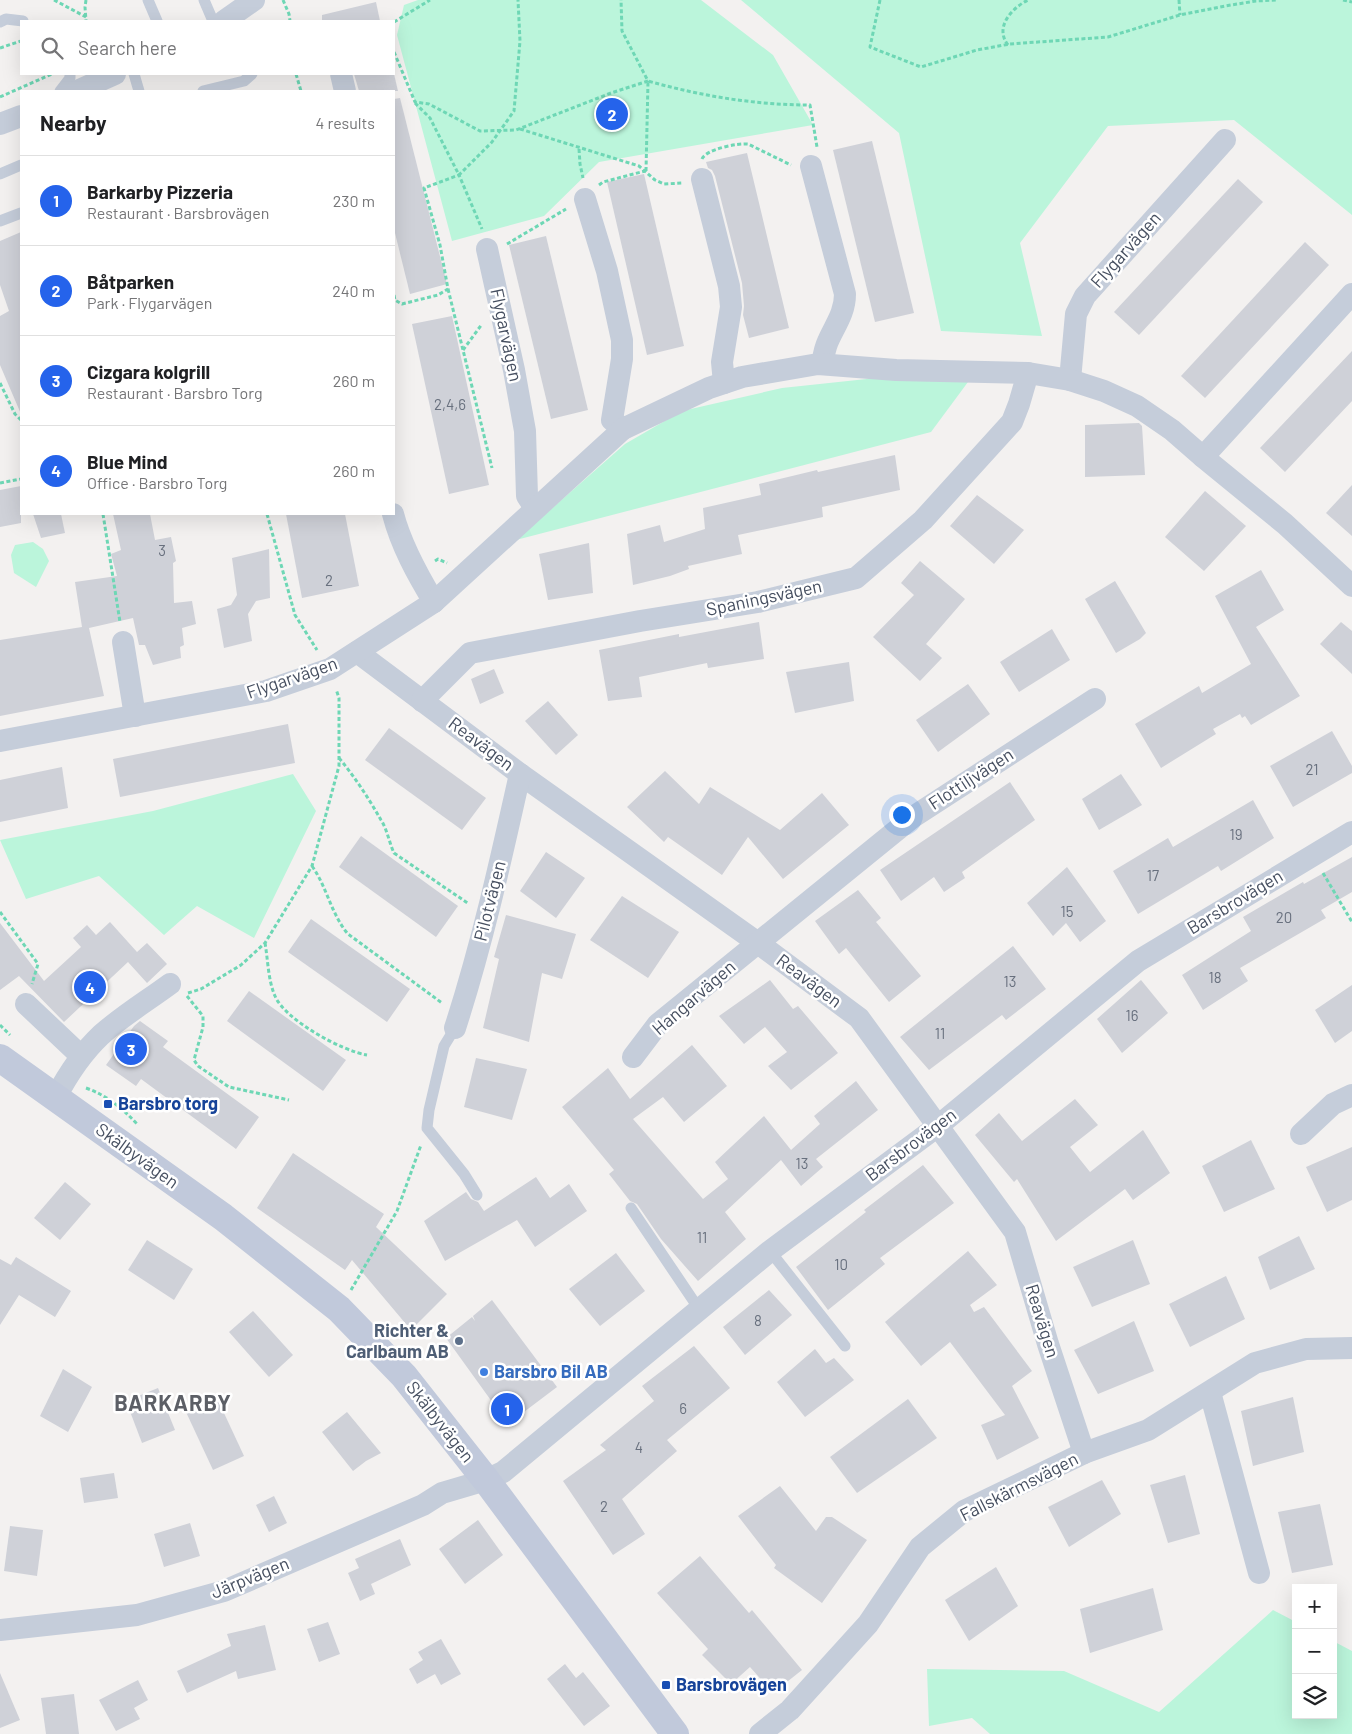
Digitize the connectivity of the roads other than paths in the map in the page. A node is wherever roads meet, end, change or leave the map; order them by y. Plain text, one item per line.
1 (148, 0) edge
2 (204, 0) edge
3 (157, 20) edge
4 (213, 20) edge
5 (20, 21) edge
6 (0, 22) edge
7 (70, 75) edge
8 (113, 75) edge
9 (134, 75) edge
10 (251, 75) edge
11 (341, 75) edge
12 (61, 90) edge
13 (79, 90) edge
14 (139, 90) edge
15 (207, 90) edge
16 (345, 90) edge
17 (20, 116) edge
18 (0, 124) edge
19 (1226, 140) dead end
20 (20, 166) edge
21 (811, 166) road end
22 (0, 174) edge
23 (702, 179) road end
24 (585, 199) road end
25 (20, 213) edge
26 (0, 222) edge
27 (487, 249) road end
28 (1352, 294) edge
29 (823, 364) junction
30 (1028, 373) junction
31 (1070, 380) junction
32 (724, 383) junction
33 (623, 429) junction
34 (1203, 457) junction
35 (535, 508) junction
36 (393, 515) edge
37 (1352, 586) edge
38 (434, 602) junction
39 (123, 642) road end
40 (357, 652) junction
41 (1095, 699) dead end
42 (422, 701) junction
43 (136, 716) junction
44 (0, 741) edge
45 (520, 774) junction
46 (1352, 832) edge
47 (758, 942) junction
48 (170, 984) dead end
49 (26, 1004) road end
50 (456, 1022) joint
51 (82, 1056) junction
52 (632, 1057) dead end
53 (1, 1061) edge
54 (1352, 1095) edge
55 (56, 1097) junction
56 (938, 1126) junction
57 (1301, 1134) dead end
58 (477, 1195) dead end
59 (632, 1208) dead end
60 (770, 1251) junction
61 (699, 1309) junction
62 (845, 1346) dead end
63 (1352, 1348) edge
64 (1210, 1392) junction
65 (1084, 1453) junction
66 (486, 1480) junction
67 (1260, 1573) dead end
68 (0, 1630) edge
69 (675, 1734) edge
70 (760, 1734) edge

1 - 3 lane
2 - 4 lane
5 - 6 lane
7 - 12 lane
8 - 13 street
9 - 14 lane
10 - 15 lane
11 - 16 street
17 - 18 street
19 - 31 street, Flygarvägen
20 - 22 lane
21 - 29 street
23 - 32 street
24 - 33 street
25 - 26 lane
27 - 35 street, Flygarvägen
28 - 34 street
29 - 30 street, Flygarvägen
29 - 32 street, Flygarvägen
30 - 31 street, Flygarvägen
30 - 42 street, Spaningsvägen
31 - 34 street, Flygarvägen
32 - 33 street, Flygarvägen
33 - 35 street, Flygarvägen
34 - 37 street, Flygarvägen
35 - 38 street, Flygarvägen
36 - 38 street
38 - 40 street, Flygarvägen
39 - 43 street
40 - 42 street, Reavägen
40 - 43 street, Flygarvägen
41 - 47 street, Flottiljvägen
42 - 45 street, Reavägen
43 - 44 street, Flygarvägen
45 - 47 street, Reavägen
45 - 50 street, Pilotvägen
46 - 56 street, Barsbrovägen
47 - 52 street, Hangarvägen
47 - 56 street, Reavägen
48 - 51 street
49 - 51 street
50 - 58 lane
51 - 55 street
53 - 55 street, Skälbyvägen
54 - 57 street
55 - 66 street, Skälbyvägen
56 - 60 street, Barsbrovägen
56 - 65 street, Reavägen
59 - 61 lane
60 - 61 street, Barsbrovägen
60 - 62 lane
61 - 66 street, Barsbrovägen
63 - 64 street, Fallskärmsvägen
64 - 65 street, Fallskärmsvägen
64 - 67 street
65 - 70 street, Fallskärmsvägen
66 - 68 street, Järpvägen
66 - 69 street, Skälbyvägen

